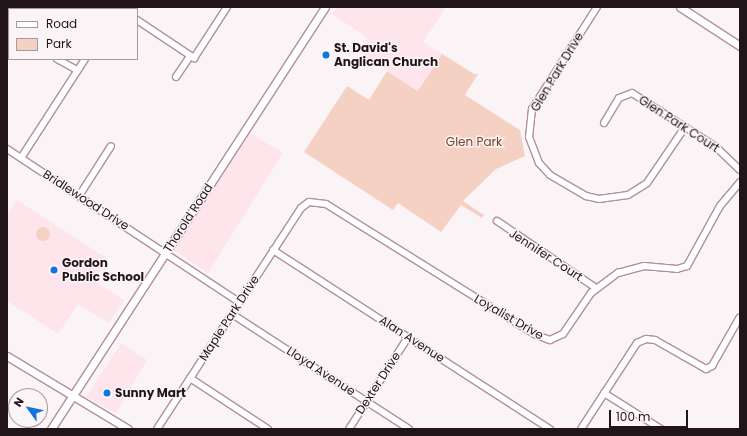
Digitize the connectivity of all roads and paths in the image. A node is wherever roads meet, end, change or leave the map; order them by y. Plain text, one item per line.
1 (227, 7) edge
2 (325, 7) edge
3 (597, 7) edge
4 (680, 7) edge
5 (138, 21) edge
6 (740, 46) edge
7 (190, 56) junction
8 (59, 60) edge
9 (84, 60) edge
10 (77, 70) junction
11 (176, 77) dead end
12 (604, 124) dead end
13 (685, 127) junction
14 (111, 146) dead end
15 (7, 149) edge
16 (21, 158) junction
17 (740, 170) edge
18 (740, 182) edge
19 (79, 196) junction
20 (301, 208) joint
21 (497, 220) dead end
22 (273, 250) junction
23 (165, 253) junction
24 (596, 288) junction
25 (240, 302) junction
26 (232, 314) junction
27 (740, 317) edge
28 (408, 337) junction
29 (7, 356) edge
30 (190, 378) junction
31 (604, 393) junction
32 (73, 395) junction
33 (367, 401) junction
34 (51, 429) edge
35 (128, 429) edge
36 (157, 429) edge
37 (268, 429) edge
38 (349, 429) edge
39 (409, 429) edge
40 (550, 429) edge
41 (581, 429) edge
42 (661, 429) edge

1 - 7 street
2 - 23 street, Thorold Road
3 - 13 street, Glen Park Drive
4 - 6 street
5 - 7 street
7 - 11 street
8 - 10 street
9 - 10 street
10 - 16 street
12 - 13 street, Glen Park Court
13 - 17 street, Glen Park Court
14 - 19 street
15 - 16 street, Bridlewood Drive
16 - 19 street, Bridlewood Drive
18 - 24 street, Loyalist Drive
19 - 23 street, Bridlewood Drive
20 - 22 street, Maple Park Drive
20 - 24 street, Loyalist Drive
21 - 24 street, Jennifer Court
22 - 25 street, Maple Park Drive
22 - 28 street, Alan Avenue
23 - 25 street
23 - 32 street, Thorold Road
25 - 26 street, Maple Park Drive
26 - 30 street, Maple Park Drive
26 - 33 street, Lloyd Avenue
27 - 31 street
28 - 33 street, Dexter Drive
28 - 40 street, Alan Avenue
29 - 32 street
30 - 36 street, Maple Park Drive
30 - 37 street
31 - 41 street
31 - 42 street
32 - 34 street, Thorold Road
32 - 35 street
33 - 38 street, Dexter Drive
33 - 39 street, Lloyd Avenue

